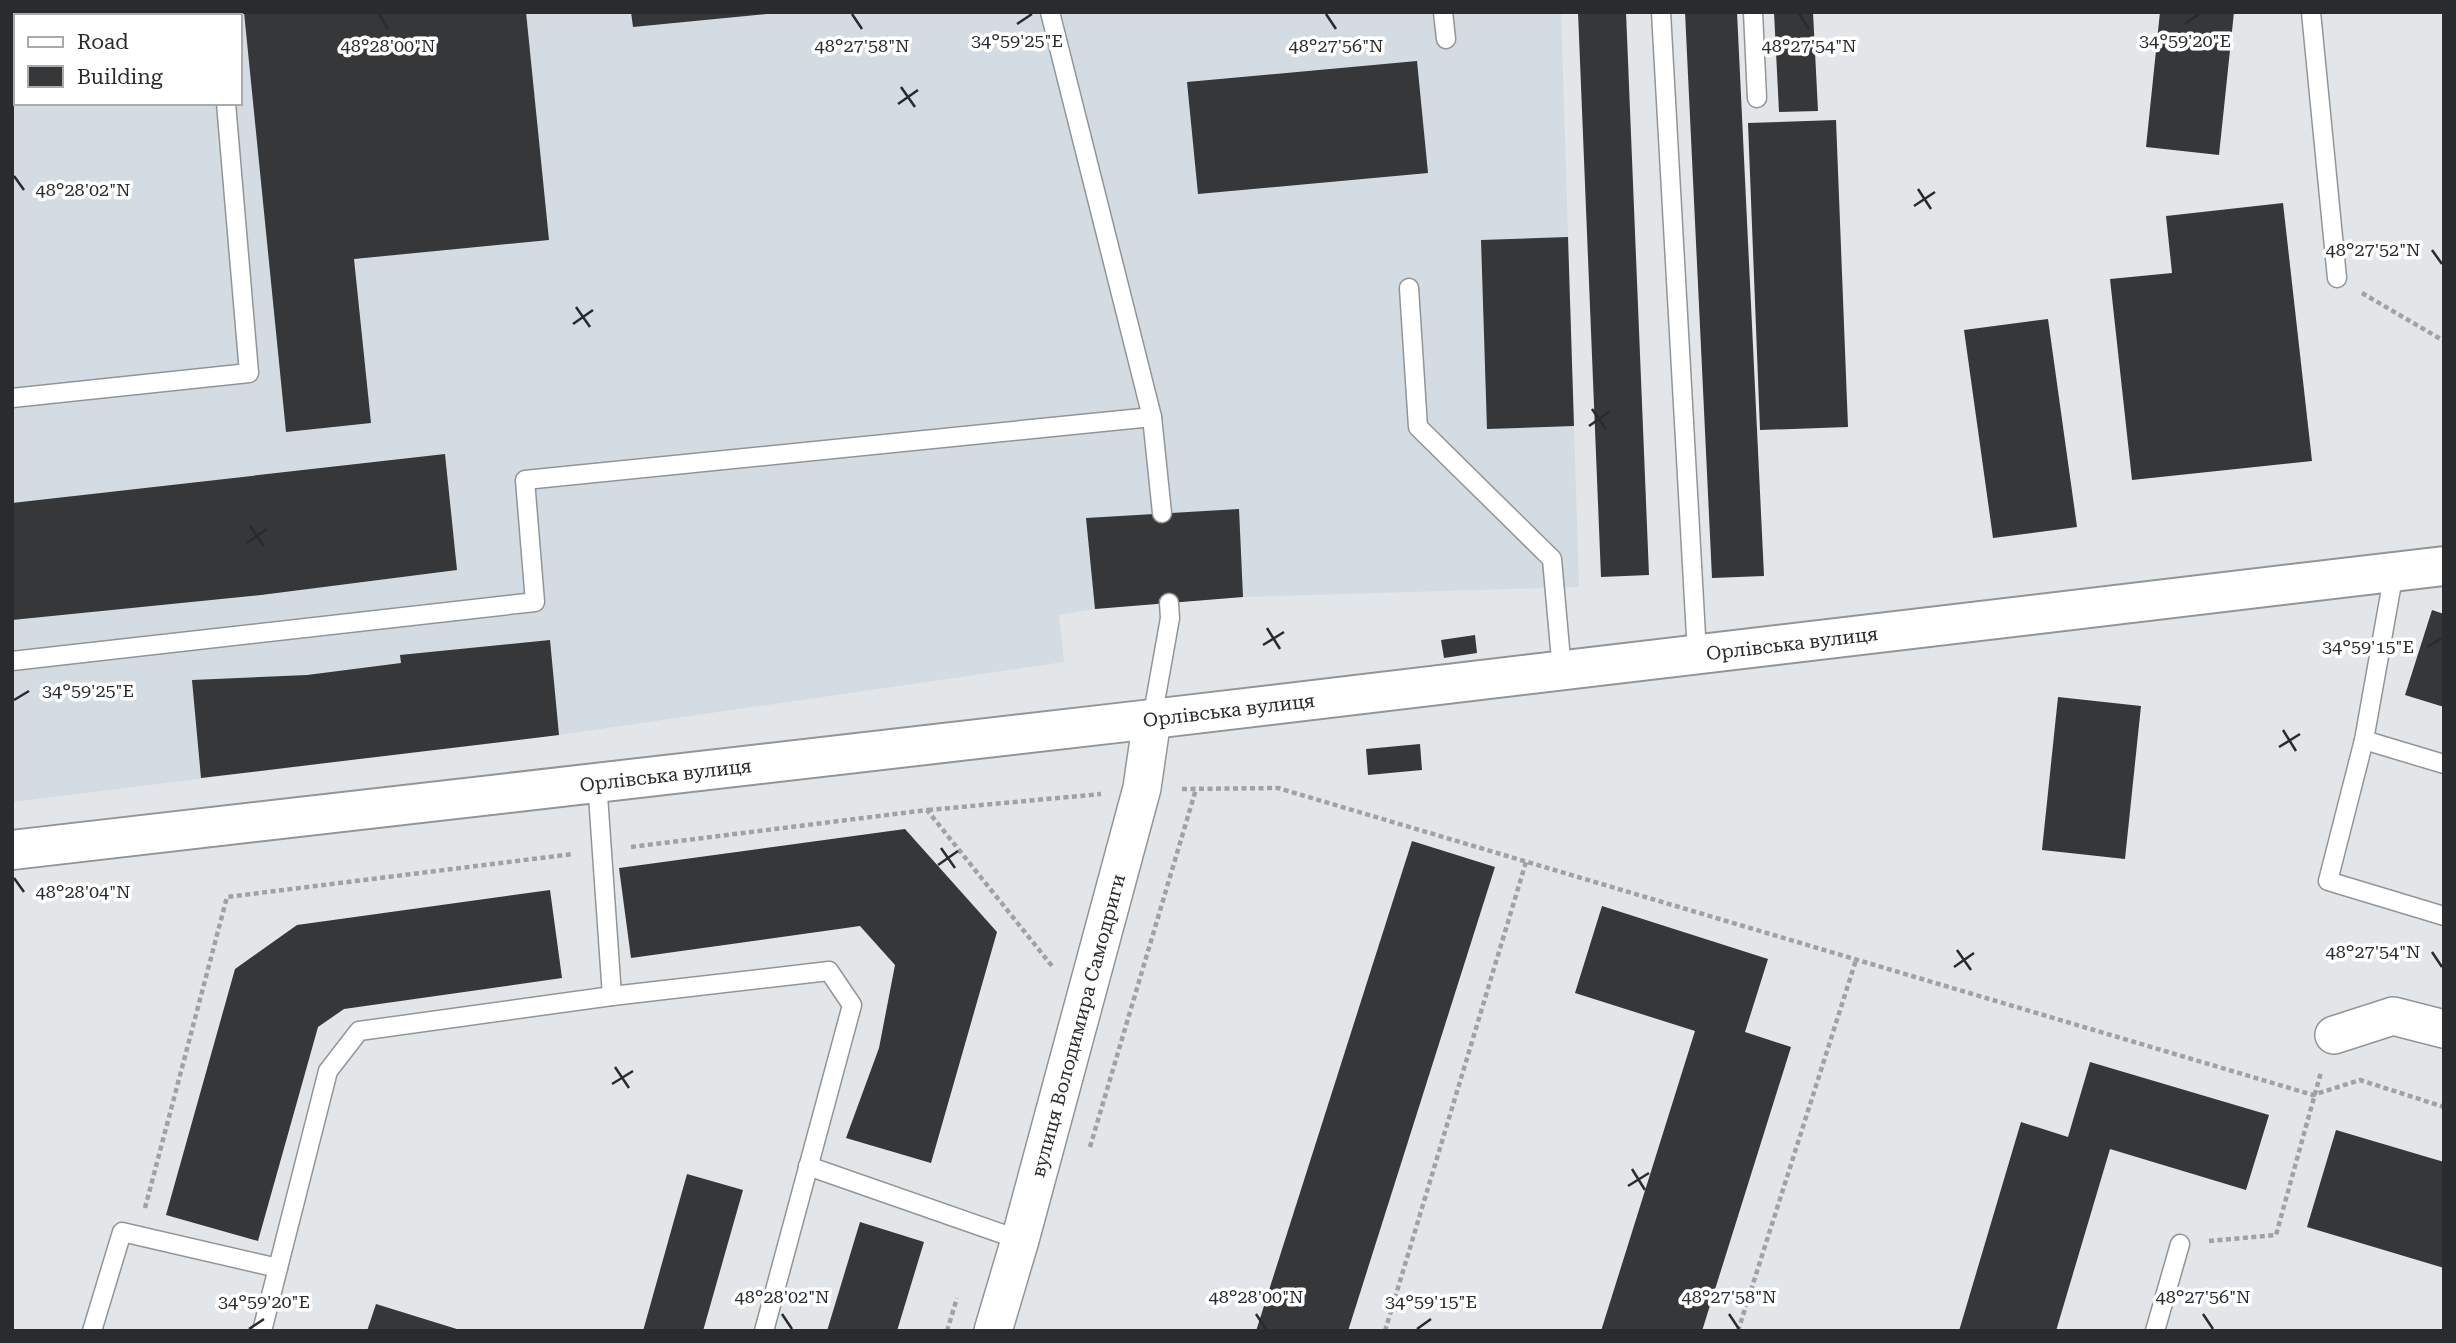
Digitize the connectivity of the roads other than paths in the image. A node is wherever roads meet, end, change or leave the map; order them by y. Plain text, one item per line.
1 (1050, 12) edge
2 (1443, 12) edge
3 (1661, 12) edge
4 (1753, 12) edge
5 (2311, 12) edge
6 (1446, 39) dead end
7 (1757, 98) dead end
8 (226, 105) edge
9 (2337, 278) road end
10 (1409, 288) dead end
11 (12, 398) edge
12 (1152, 417) junction
13 (1162, 513) dead end
14 (2444, 566) edge
15 (2394, 572) junction
16 (1169, 603) dead end
17 (1698, 654) junction
18 (12, 661) edge
19 (1562, 671) junction
20 (1152, 719) junction
21 (2364, 740) junction
22 (2444, 764) edge
23 (597, 781) junction
24 (12, 849) edge
25 (2444, 916) edge
26 (612, 996) junction
27 (2444, 1029) edge
28 (2334, 1035) road end
29 (808, 1166) junction
30 (1020, 1240) junction
31 (2180, 1244) road end
32 (278, 1268) junction
33 (92, 1331) edge
34 (262, 1331) edge
35 (764, 1331) edge
36 (993, 1331) edge
37 (2155, 1331) edge

1 - 12 lane
2 - 6 lane
3 - 17 lane
4 - 7 lane
5 - 9 lane
8 - 11 lane
10 - 19 lane
12 - 13 lane
12 - 18 lane
14 - 15 street, Орлівська вулиця
15 - 17 street, Орлівська вулиця
15 - 21 lane
16 - 20 lane
17 - 19 street, Орлівська вулиця
19 - 20 street, Орлівська вулиця
20 - 23 street, Орлівська вулиця
20 - 30 street, вулиця Володимира Самодриги
21 - 22 lane
21 - 25 lane
23 - 24 street, Орлівська вулиця
23 - 26 lane
26 - 29 lane
26 - 32 lane
27 - 28 street
29 - 30 lane
29 - 35 lane
30 - 36 street, вулиця Володимира Самодриги
31 - 37 lane
32 - 33 lane
32 - 34 lane

